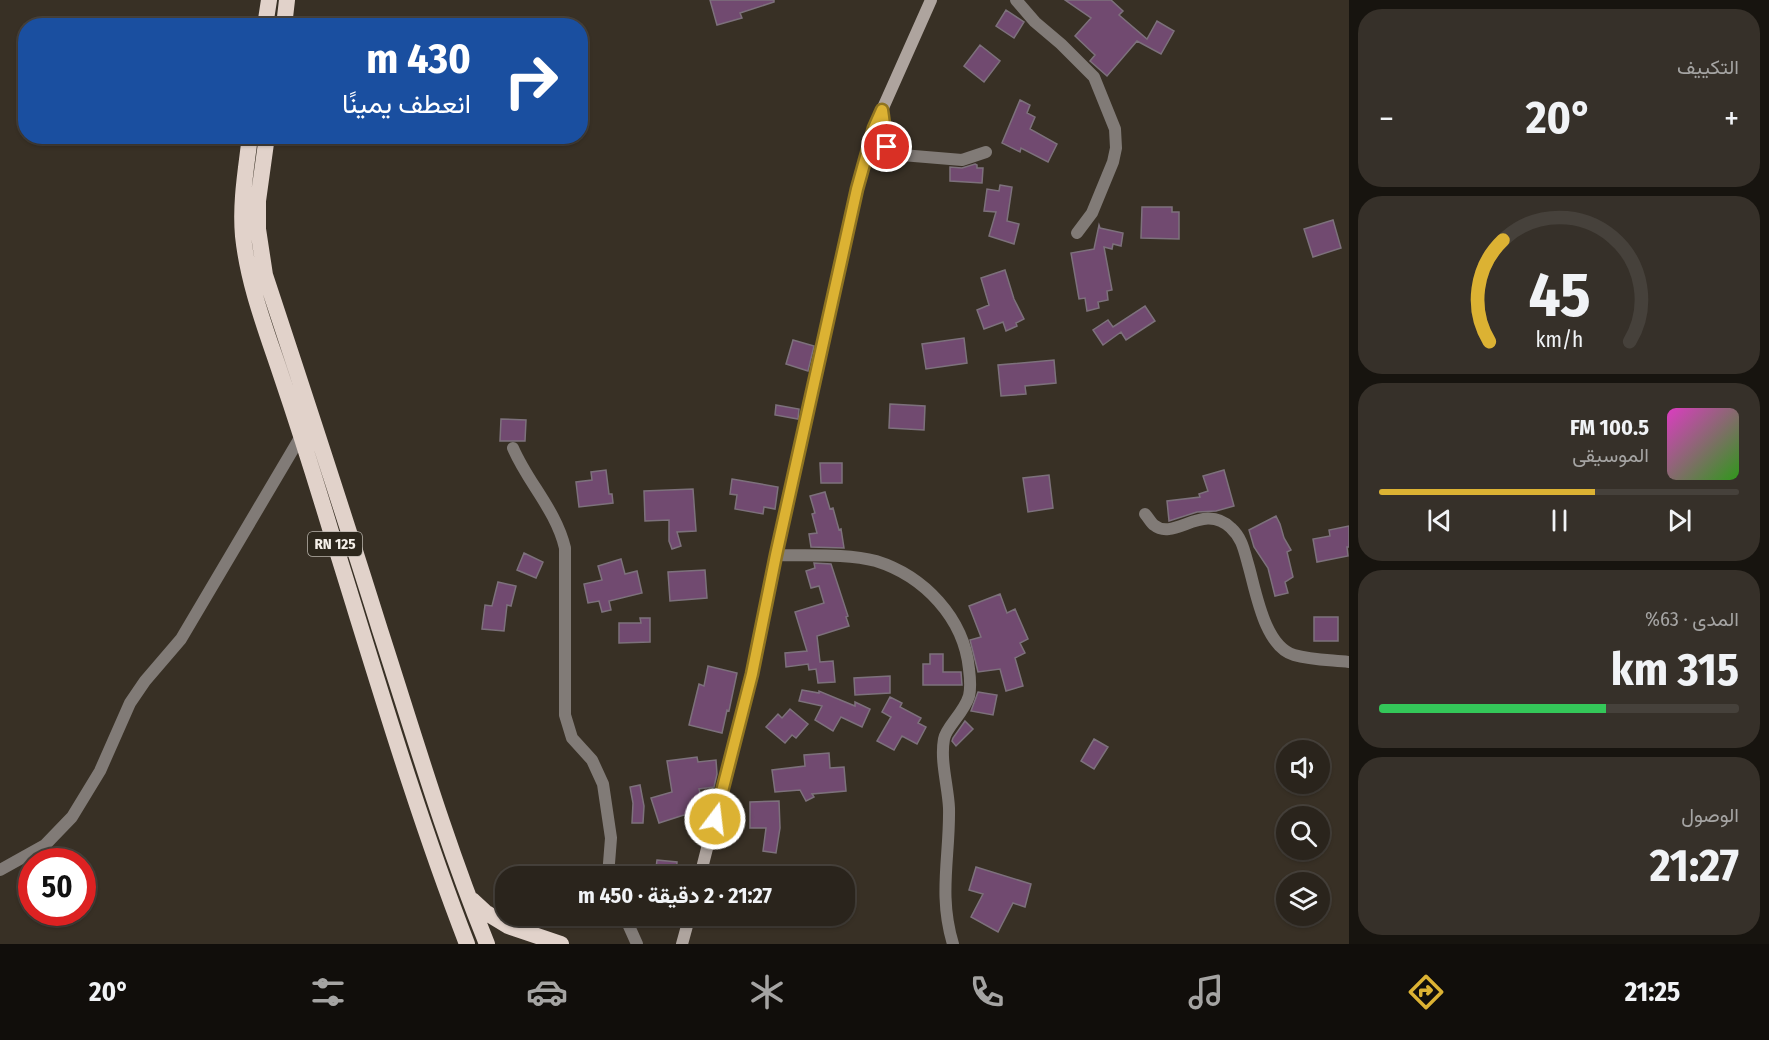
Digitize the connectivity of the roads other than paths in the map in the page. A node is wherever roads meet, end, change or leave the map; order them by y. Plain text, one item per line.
1 (269, 0) edge
2 (287, 0) edge
3 (931, 0) edge
4 (1017, 0) edge
5 (266, 18) edge
6 (285, 18) edge
7 (882, 110) junction
8 (249, 144) edge
9 (266, 144) edge
10 (987, 152) dead end
11 (1077, 233) dead end
12 (301, 436) junction
13 (513, 448) dead end
14 (1145, 514) dead end
15 (776, 555) junction
16 (1349, 662) edge
17 (609, 866) edge
18 (703, 866) edge
19 (0, 870) edge
20 (467, 895) junction
21 (629, 926) edge
22 (687, 926) edge
23 (467, 944) edge
24 (487, 944) edge
25 (561, 944) edge
26 (637, 944) edge
27 (682, 944) edge
28 (953, 944) edge

1 - 5 highway
2 - 6 highway
3 - 7 main road
4 - 11 street
7 - 10 street
7 - 15 main road
8 - 12 highway, RN 125
9 - 20 highway
12 - 19 street
12 - 23 highway, RN 125
13 - 17 street
14 - 16 street
15 - 18 main road
15 - 28 street
20 - 24 highway
20 - 25 highway
21 - 26 street
22 - 27 main road

